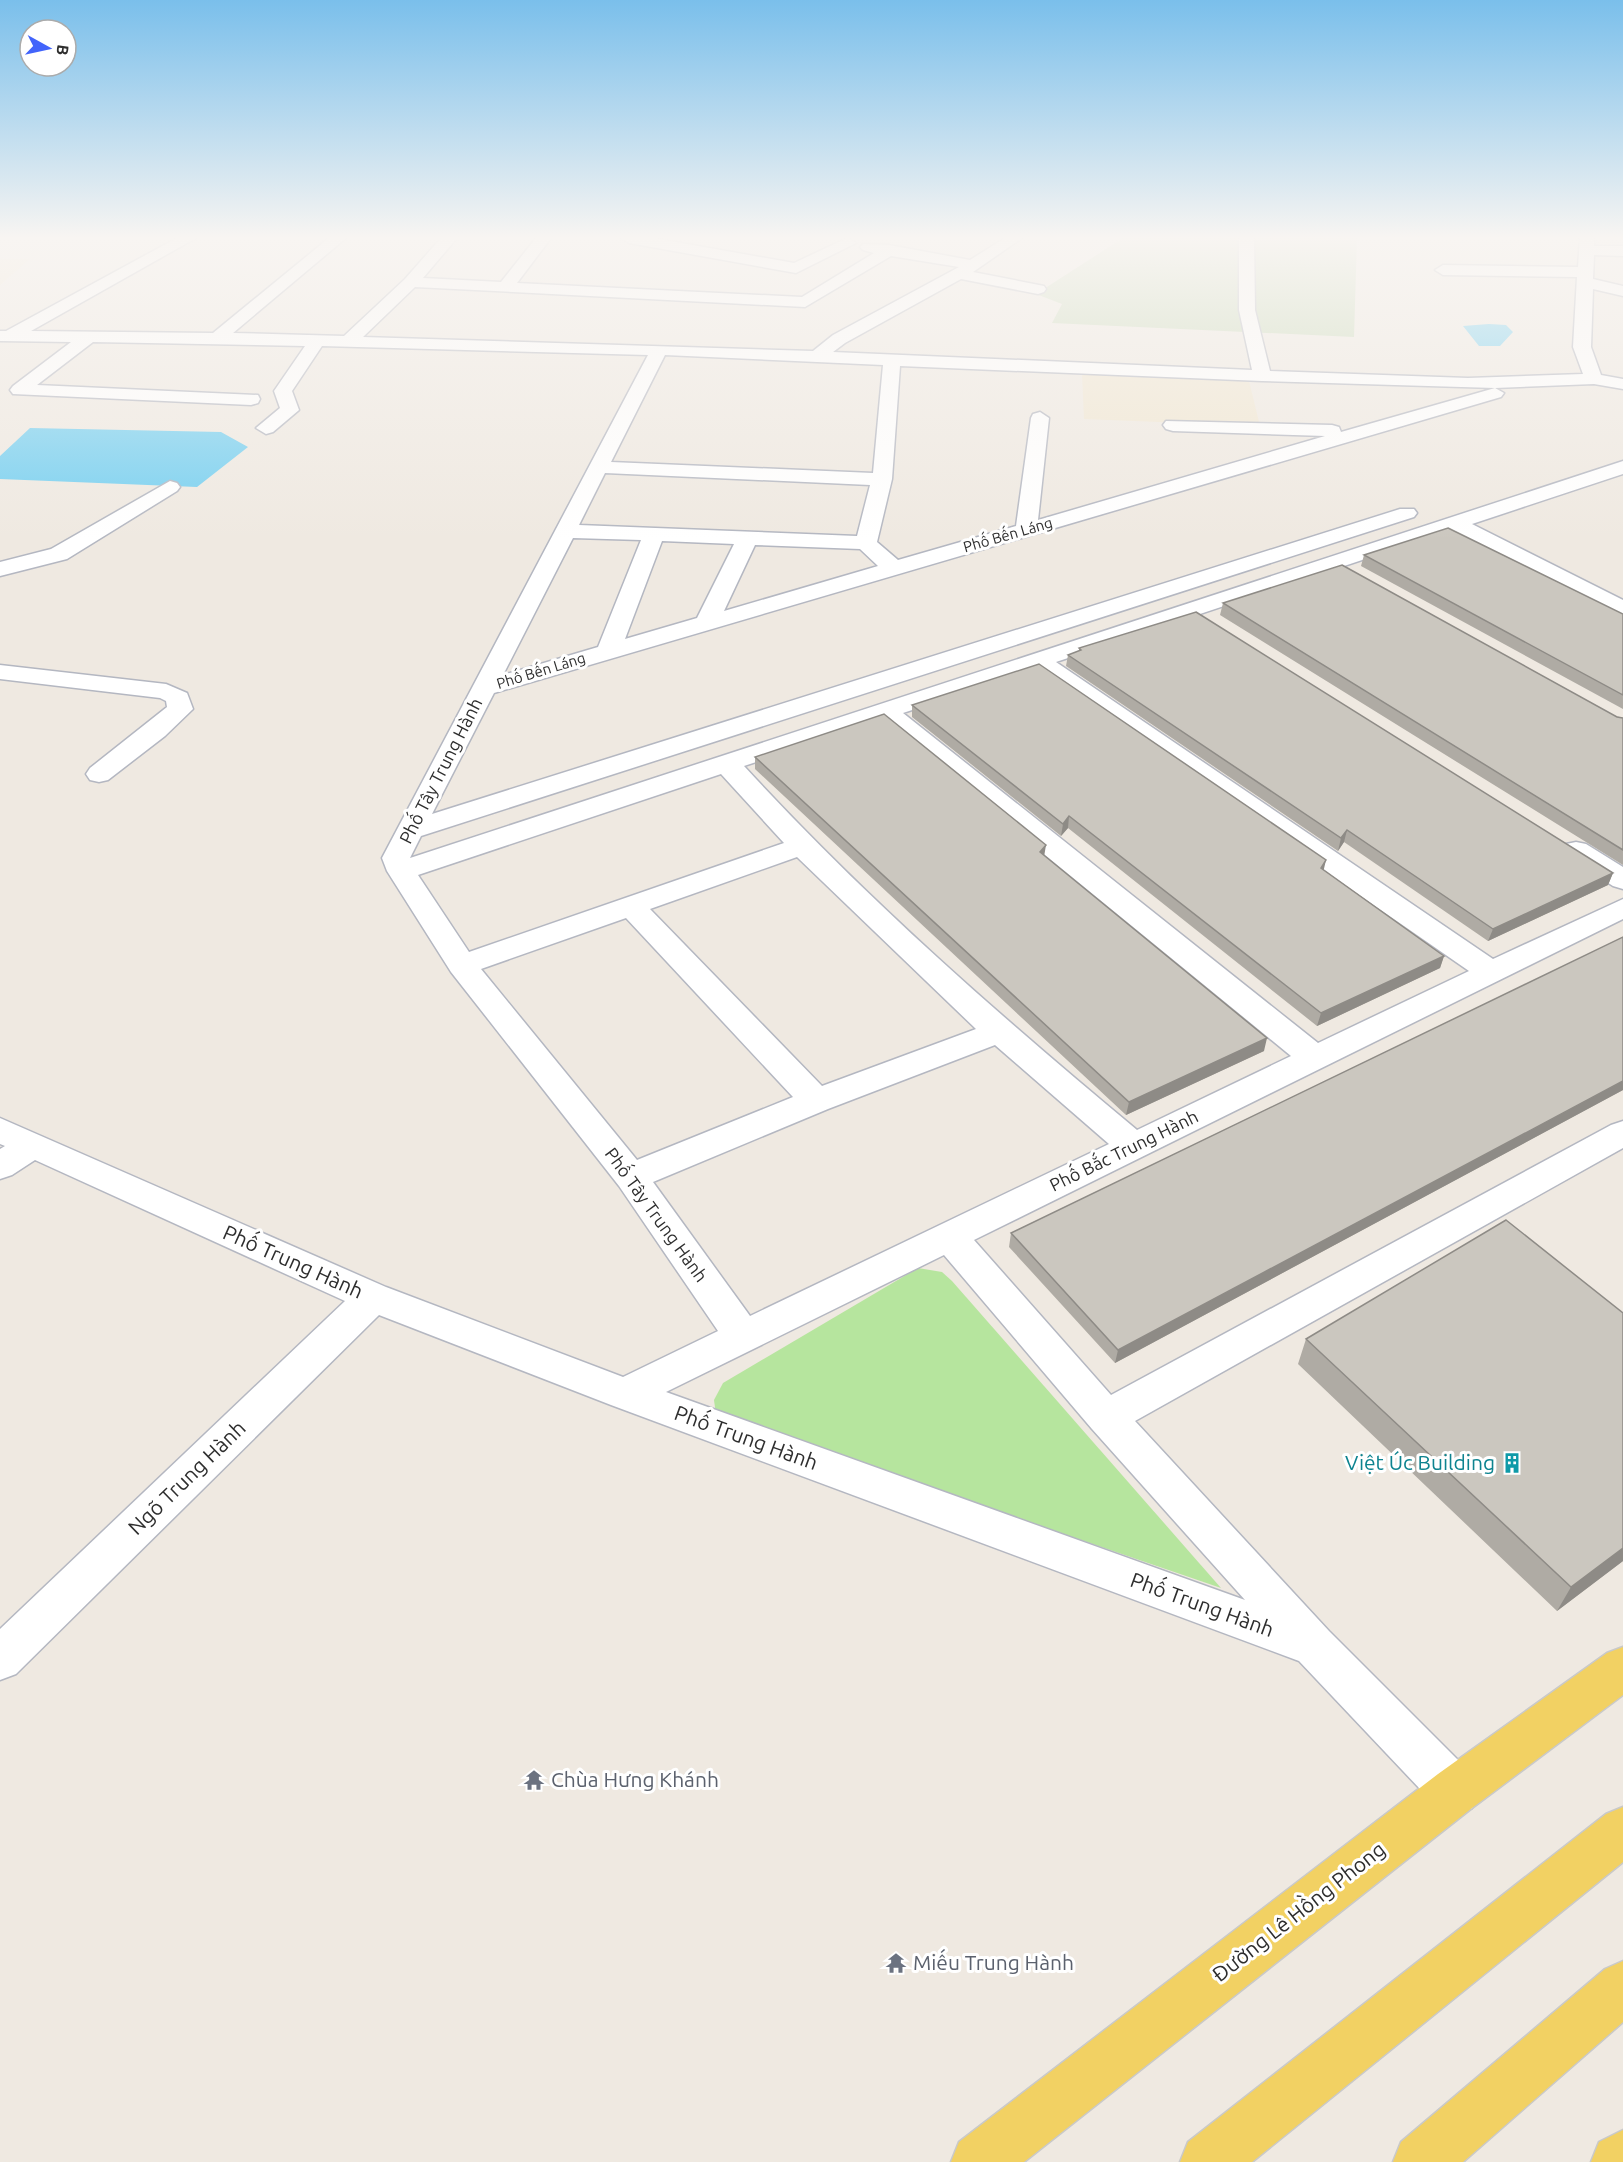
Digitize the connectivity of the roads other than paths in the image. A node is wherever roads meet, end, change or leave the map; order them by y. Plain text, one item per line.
1 (86, 339) edge
2 (246, 339) edge
3 (351, 339) edge
4 (839, 339) edge
5 (1254, 339) edge
6 (1582, 339) edge
7 (317, 341) junction
8 (349, 341) junction
9 (659, 350) junction
10 (819, 355) junction
11 (892, 359) junction
12 (1262, 376) junction
13 (1594, 379) junction
14 (1531, 382) junction
15 (1623, 384) edge
16 (0, 389) edge
17 (19, 390) junction
18 (251, 399) dead end
19 (1623, 400) edge
20 (1040, 418) dead end
21 (1173, 425) dead end
22 (266, 428) dead end
23 (1361, 432) junction
24 (1623, 445) edge
25 (598, 467) junction
26 (1623, 467) edge
27 (1520, 477) dead end
28 (882, 479) junction
29 (170, 487) dead end
30 (1443, 508) junction
31 (565, 531) junction
32 (1026, 531) junction
33 (654, 534) junction
34 (748, 538) junction
35 (866, 543) junction
36 (1333, 562) junction
37 (893, 568) junction
38 (0, 569) edge
39 (1364, 579) edge
40 (1190, 609) junction
41 (1623, 609) edge
42 (707, 622) junction
43 (1220, 628) edge
44 (609, 650) junction
45 (1036, 660) junction
46 (0, 672) edge
47 (484, 688) junction
48 (884, 711) junction
49 (726, 763) junction
50 (99, 774) dead end
51 (411, 830) junction
52 (1552, 836) edge
53 (802, 846) junction
54 (401, 871) junction
55 (1623, 880) edge
56 (632, 907) junction
57 (1623, 908) edge
58 (462, 965) junction
59 (1491, 972) junction
60 (999, 1032) junction
61 (1315, 1058) junction
62 (816, 1101) junction
63 (1623, 1133) edge
64 (16, 1138) edge
65 (1134, 1146) junction
66 (0, 1167) edge
67 (631, 1177) junction
68 (950, 1236) junction
69 (373, 1297) junction
70 (743, 1336) junction
71 (625, 1394) junction
72 (1106, 1417) junction
73 (1315, 1646) junction
74 (0, 1659) edge
75 (1623, 1668) edge
76 (1455, 1791) junction
77 (1623, 1831) edge
78 (1623, 1987) edge
79 (1623, 2158) edge
80 (979, 2162) edge
81 (1209, 2162) edge
82 (1421, 2162) edge
83 (1619, 2162) edge

1 - 17 street
2 - 7 street
3 - 8 street
4 - 10 street
5 - 12 street
6 - 13 street
7 - 8 street
7 - 22 street
8 - 9 street
9 - 10 street
9 - 25 street, Phố Tây Trung Hành
10 - 11 street
11 - 12 street
11 - 28 street
12 - 14 street
13 - 14 street
13 - 15 street
13 - 19 street
14 - 23 street, Phố Bến Láng
16 - 17 street
17 - 18 street
20 - 32 street
21 - 23 street
23 - 32 street, Phố Bến Láng
24 - 27 street
25 - 28 street
25 - 31 street, Phố Tây Trung Hành
26 - 30 street
28 - 35 street
29 - 38 street
30 - 36 street
30 - 41 street
30 - 51 street
31 - 33 street
31 - 47 street, Phố Tây Trung Hành
32 - 37 street, Phố Bến Láng
33 - 34 street
33 - 44 street
34 - 35 street
34 - 42 street
35 - 37 street
36 - 39 street
36 - 40 street
37 - 42 street, Phố Bến Láng
40 - 43 street
40 - 45 street
42 - 44 street, Phố Bến Láng
44 - 47 street, Phố Bến Láng
45 - 48 street
45 - 59 street
46 - 50 street
47 - 51 street, Phố Tây Trung Hành
48 - 49 street
48 - 61 street
49 - 53 street
49 - 54 street
51 - 54 street, Phố Tây Trung Hành
52 - 55 street
53 - 56 street
53 - 60 street
54 - 58 street, Phố Tây Trung Hành
56 - 58 street
56 - 62 street
57 - 59 street, Phố Bắc Trung Hành
58 - 67 street, Phố Tây Trung Hành
59 - 61 street, Phố Bắc Trung Hành
60 - 62 street
60 - 65 street
61 - 65 street, Phố Bắc Trung Hành
62 - 67 street
63 - 72 street
64 - 66 street
64 - 69 street, Phố Trung Hành
65 - 68 street, Phố Bắc Trung Hành
67 - 70 street, Phố Tây Trung Hành
68 - 70 street, Phố Bắc Trung Hành
68 - 72 street
69 - 71 street, Phố Trung Hành
69 - 74 street, Ngõ Trung Hành
70 - 71 street, Phố Bắc Trung Hành
71 - 73 street, Phố Trung Hành
72 - 73 street
73 - 76 street, Phố Trung Hành
75 - 76 main road, Đường Lê Hồng Phong
76 - 80 main road, Đường Lê Hồng Phong
77 - 81 main road
78 - 82 main road
79 - 83 main road

